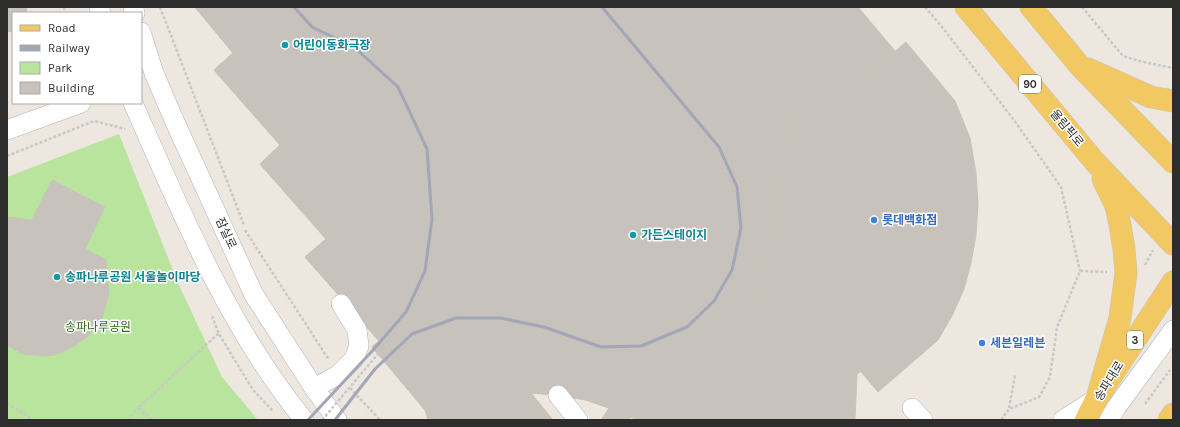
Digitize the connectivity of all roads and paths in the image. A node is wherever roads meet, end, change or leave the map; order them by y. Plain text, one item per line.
1 (160, 7) edge
2 (925, 7) edge
3 (966, 7) edge
4 (1031, 7) edge
5 (1082, 7) edge
6 (142, 38) edge
7 (1079, 65) junction
8 (1173, 68) edge
9 (148, 76) edge
10 (1173, 101) edge
11 (78, 104) edge
12 (133, 104) edge
13 (94, 121) dead end
14 (7, 130) edge
15 (7, 156) edge
16 (1095, 162) junction
17 (1173, 162) edge
18 (1173, 244) edge
19 (1080, 272) junction
20 (1104, 272) dead end
21 (1173, 282) edge
22 (341, 304) dead end
23 (236, 318) junction
24 (1173, 330) edge
25 (378, 354) dead end
26 (1170, 370) dead end
27 (338, 374) junction
28 (1015, 375) dead end
29 (314, 388) junction
30 (558, 395) dead end
31 (1098, 398) junction
32 (7, 403) edge
33 (1145, 404) dead end
34 (138, 408) junction
35 (1009, 409) junction
36 (1173, 414) edge
37 (34, 420) edge
38 (127, 420) edge
39 (152, 420) edge
40 (304, 420) edge
41 (322, 420) edge
42 (337, 420) edge
43 (380, 420) edge
44 (578, 420) edge
45 (1001, 420) edge
46 (1063, 420) edge
47 (1086, 420) edge
48 (1109, 420) edge
49 (1169, 420) edge

1 - 27 path
2 - 19 path
3 - 16 main road, 올림픽로 / 90
4 - 7 main road
5 - 8 path
6 - 9 street, 잠실로
7 - 10 main road
7 - 17 main road
9 - 29 street, 잠실로
11 - 14 street
12 - 23 street
13 - 15 path
16 - 18 main road, 올림픽로 / 90
16 - 31 main road
19 - 20 path
19 - 35 path
21 - 31 main road, 송파대로 / 3
22 - 27 street
23 - 34 path
23 - 40 street
24 - 48 street
25 - 41 path, bridge
26 - 33 path
27 - 29 street
27 - 43 path
28 - 35 path
29 - 42 street, 잠실로
30 - 44 street
31 - 46 street
31 - 47 main road, 송파대로 / 3
32 - 37 path
34 - 38 path
34 - 39 path
35 - 45 path
36 - 49 main road

